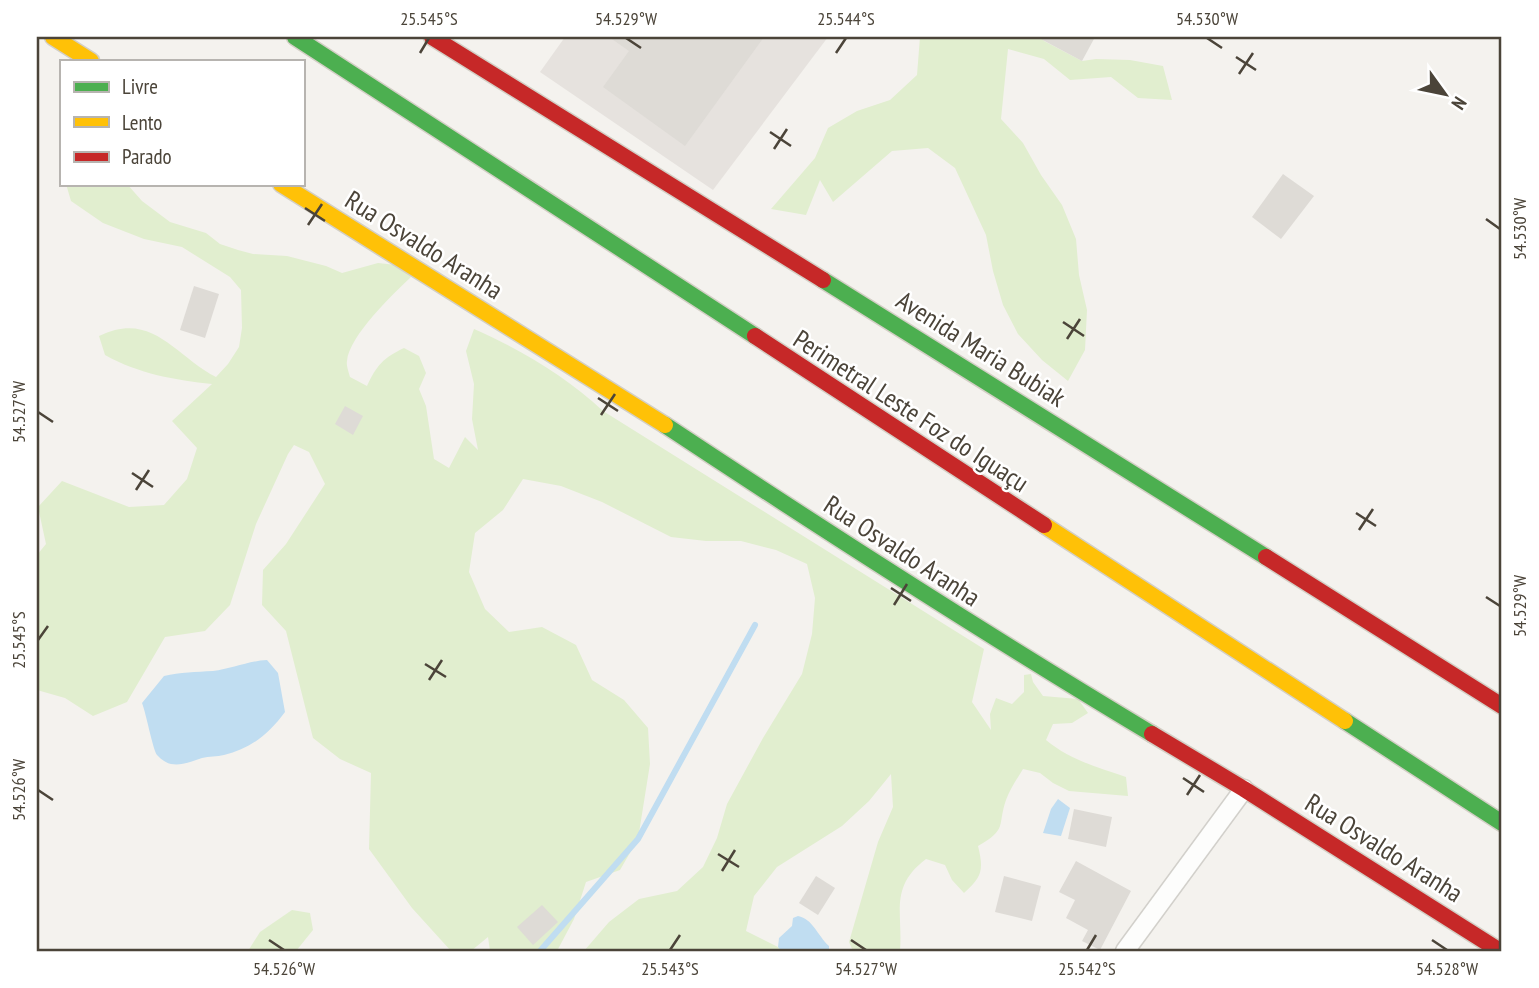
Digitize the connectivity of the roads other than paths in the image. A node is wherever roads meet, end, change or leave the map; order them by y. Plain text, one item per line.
1 (53, 37) edge
2 (295, 37) edge
3 (432, 37) edge
4 (89, 60) edge
5 (284, 186) edge
6 (1502, 706) edge
7 (1244, 789) junction
8 (1502, 823) edge
9 (1125, 951) edge
10 (1500, 951) edge

1 - 4 main road
2 - 8 main road, Perimetral Leste Foz do Iguaçu
3 - 6 main road, Avenida Maria Bubiak
5 - 7 main road, Rua Osvaldo Aranha
7 - 9 street
7 - 10 main road, Rua Osvaldo Aranha

